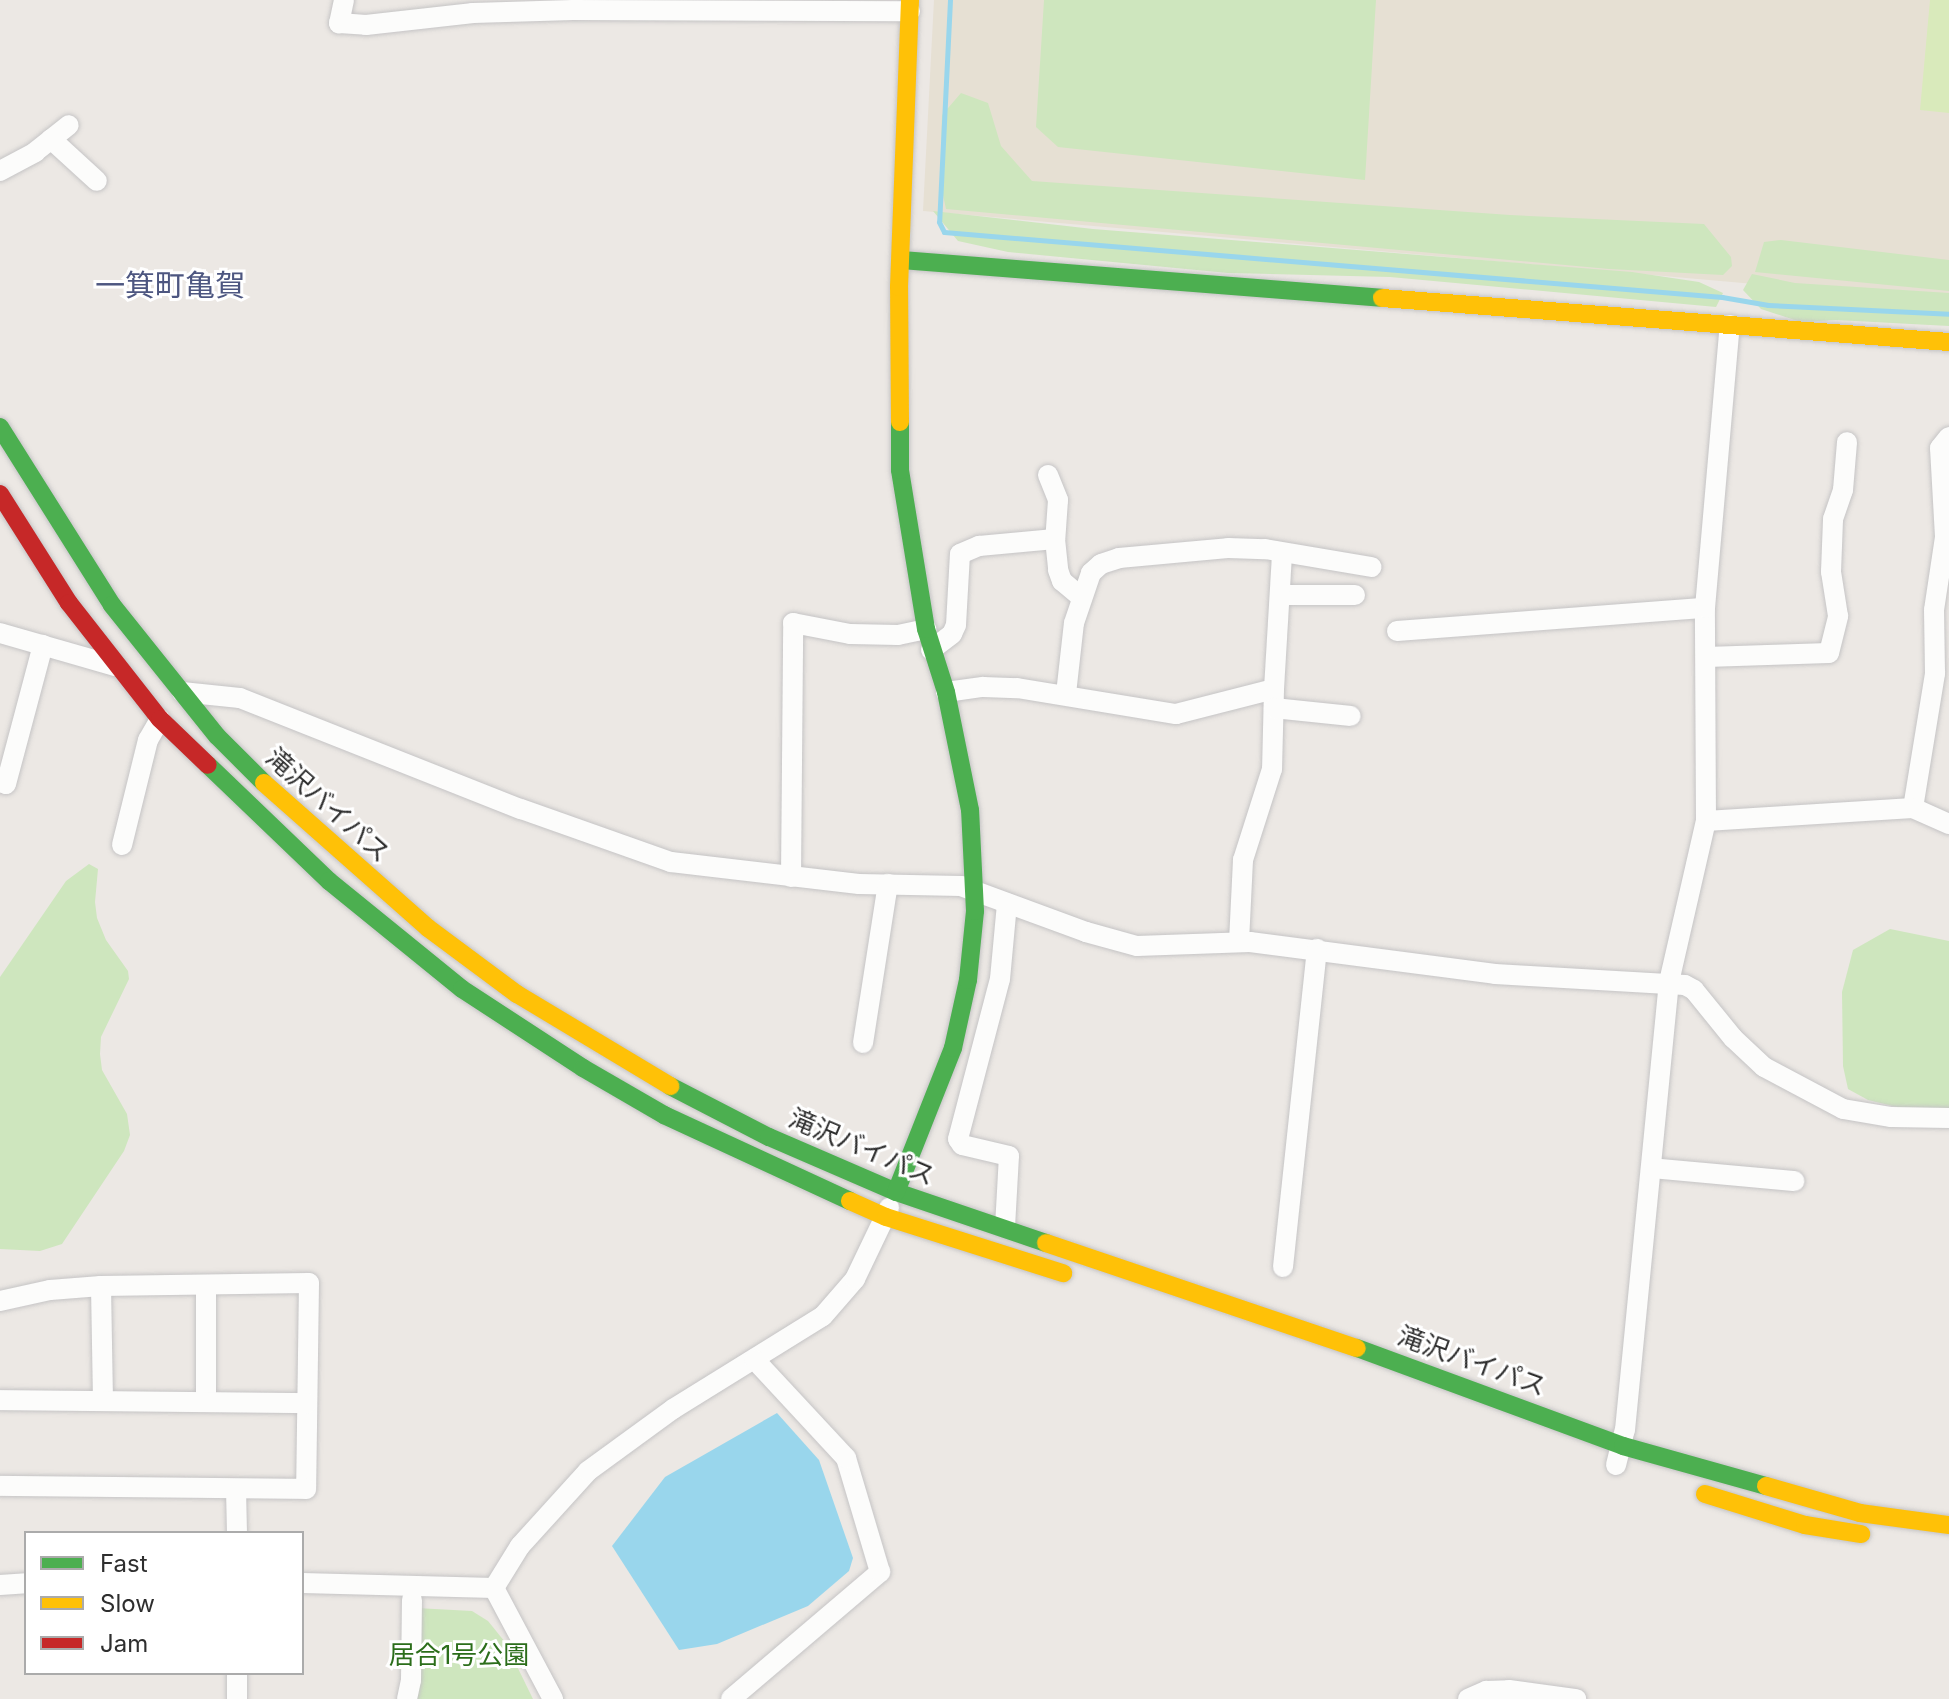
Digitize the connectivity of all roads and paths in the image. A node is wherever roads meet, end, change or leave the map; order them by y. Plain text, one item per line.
1 (344, 0) edge
2 (573, 5) edge
3 (673, 5) edge
4 (910, 5) edge
5 (472, 6) edge
6 (777, 6) edge
7 (69, 125) dead end
8 (51, 139) junction
9 (0, 171) edge
10 (97, 181) dead end
11 (901, 260) junction
12 (1730, 325) junction
13 (1949, 342) edge
14 (0, 427) edge
15 (1949, 437) edge
16 (1847, 442) dead end
17 (1048, 475) dead end
18 (0, 494) edge
19 (1055, 539) junction
20 (1282, 555) junction
21 (1371, 567) dead end
22 (1280, 595) junction
23 (1355, 595) dead end
24 (1081, 597) junction
25 (1705, 608) junction
26 (926, 629) junction
27 (1397, 631) dead end
28 (0, 633) edge
29 (43, 645) junction
30 (931, 650) junction
31 (1706, 657) junction
32 (119, 667) junction
33 (182, 692) junction
34 (946, 692) junction
35 (1066, 694) junction
36 (1274, 699) junction
37 (1351, 716) dead end
38 (160, 719) junction
39 (0, 782) edge
40 (1913, 808) junction
41 (1706, 821) junction
42 (1949, 824) edge
43 (122, 845) dead end
44 (791, 877) junction
45 (888, 884) junction
46 (975, 890) junction
47 (1007, 903) junction
48 (1239, 942) junction
49 (1317, 949) junction
50 (1669, 982) junction
51 (863, 1043) dead end
52 (1949, 1118) edge
53 (1651, 1168) junction
54 (1794, 1181) dead end
55 (896, 1192) junction
56 (886, 1217) junction
57 (1005, 1227) junction
58 (1283, 1267) dead end
59 (1078, 1278) dead end
60 (206, 1285) junction
61 (101, 1286) junction
62 (0, 1301) edge
63 (755, 1360) junction
64 (0, 1400) edge
65 (103, 1400) junction
66 (206, 1401) junction
67 (307, 1403) junction
68 (1613, 1457) junction
69 (1641, 1474) dead end
70 (0, 1486) edge
71 (1686, 1488) dead end
72 (236, 1489) junction
73 (1949, 1525) edge
74 (237, 1531) edge
75 (1880, 1538) dead end
76 (24, 1583) edge
77 (304, 1583) edge
78 (0, 1585) edge
79 (494, 1588) junction
80 (412, 1600) dead end
81 (237, 1675) edge
82 (1490, 1695) edge
83 (237, 1699) edge
84 (407, 1699) edge
85 (553, 1699) edge
86 (731, 1699) edge
87 (1468, 1699) edge
88 (1576, 1699) edge

1 - 5 street
2 - 3 street
2 - 5 street
3 - 6 street
4 - 6 street
4 - 11 main road
7 - 8 street
8 - 9 street
8 - 10 street
11 - 12 main road
11 - 26 main road
12 - 13 main road
12 - 25 street
14 - 33 main road, 滝沢バイパス
15 - 40 street
16 - 31 street
17 - 19 street
18 - 32 main road, 滝沢バイパス
19 - 24 street
19 - 30 street
20 - 21 street
20 - 22 street
20 - 24 street
22 - 23 street
22 - 36 street
24 - 35 street
25 - 27 street
25 - 31 street
26 - 30 main road
26 - 44 street
28 - 29 street
29 - 32 street
29 - 39 street
30 - 34 main road
31 - 41 street
32 - 38 main road, 滝沢バイパス
33 - 44 street
33 - 55 main road, 滝沢バイパス
34 - 35 street
34 - 46 main road
35 - 36 street
36 - 37 street
36 - 48 street
38 - 43 street
38 - 56 main road, 滝沢バイパス
40 - 41 street
40 - 42 street
41 - 50 street
44 - 45 street
45 - 46 street
45 - 51 street
46 - 47 street
46 - 55 main road
47 - 48 street
47 - 57 street
48 - 49 street
49 - 50 street
49 - 58 street
50 - 52 street
50 - 53 street
53 - 54 street
53 - 68 street
55 - 56 street
55 - 57 main road, 滝沢バイパス
56 - 59 main road, 滝沢バイパス
56 - 63 street
57 - 68 main road, 滝沢バイパス
60 - 61 street
60 - 66 street
60 - 67 street
61 - 62 street
61 - 65 street
63 - 79 street
63 - 86 street
64 - 65 street
65 - 66 street
66 - 67 street
67 - 72 street
68 - 69 main road, 滝沢バイパス
68 - 73 main road, 滝沢バイパス
70 - 72 street
71 - 75 main road
72 - 74 street
76 - 78 street
77 - 79 street
79 - 85 street
80 - 84 street
81 - 83 street
82 - 87 street
82 - 88 street

